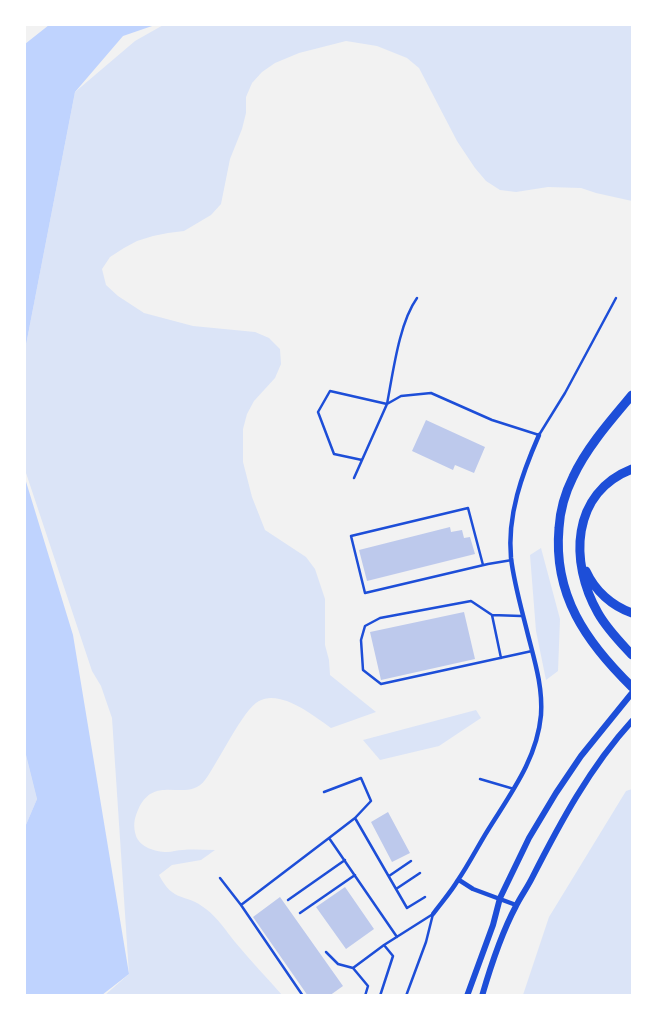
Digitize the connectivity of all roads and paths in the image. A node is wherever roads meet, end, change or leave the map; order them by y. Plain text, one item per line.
1 (417, 298) dead end
2 (616, 298) dead end
3 (632, 395) edge
4 (387, 404) junction
5 (539, 435) junction
6 (362, 460) junction
7 (632, 470) edge
8 (354, 478) dead end
9 (581, 559) junction
10 (512, 560) junction
11 (483, 565) junction
12 (632, 613) edge
13 (492, 615) junction
14 (523, 616) junction
15 (532, 651) junction
16 (632, 655) edge
17 (501, 658) junction
18 (632, 687) edge
19 (632, 693) edge
20 (632, 721) edge
21 (480, 779) dead end
22 (514, 789) junction
23 (324, 792) dead end
24 (355, 818) junction
25 (329, 838) junction
26 (345, 860) junction
27 (411, 861) dead end
28 (420, 873) dead end
29 (355, 876) junction
30 (388, 876) junction
31 (220, 878) dead end
32 (459, 880) junction
33 (396, 889) junction
34 (425, 897) dead end
35 (500, 898) junction
36 (288, 900) dead end
37 (242, 905) junction
38 (516, 905) junction
39 (300, 913) dead end
40 (433, 914) junction
41 (397, 937) junction
42 (384, 945) junction
43 (327, 952) dead end
44 (353, 968) junction
45 (303, 996) edge
46 (365, 996) edge
47 (380, 996) edge
48 (407, 996) edge
49 (467, 996) edge
50 (482, 996) edge

1 - 4 lane
2 - 5 lane
3 - 18 highway
4 - 5 lane
4 - 6 lane
4 - 6 lane
5 - 10 street
6 - 8 lane
7 - 9 highway
9 - 12 highway
9 - 16 highway
10 - 11 lane
10 - 14 street
11 - 11 lane
13 - 14 lane
13 - 17 lane
13 - 17 lane
14 - 15 street
15 - 17 lane
15 - 22 street
19 - 35 main road
20 - 38 main road
21 - 22 lane
22 - 32 street
23 - 24 lane
24 - 25 lane
24 - 30 lane
25 - 26 lane
25 - 37 lane
26 - 29 lane
26 - 36 lane
27 - 30 lane
28 - 33 lane
29 - 39 lane
29 - 41 lane
30 - 33 lane
31 - 37 lane
32 - 35 street
32 - 40 street
33 - 34 lane
35 - 38 street
35 - 49 main road
37 - 45 lane
38 - 50 main road
40 - 41 lane
40 - 48 lane
41 - 42 lane
42 - 44 lane
42 - 47 lane
43 - 44 lane
44 - 46 lane

